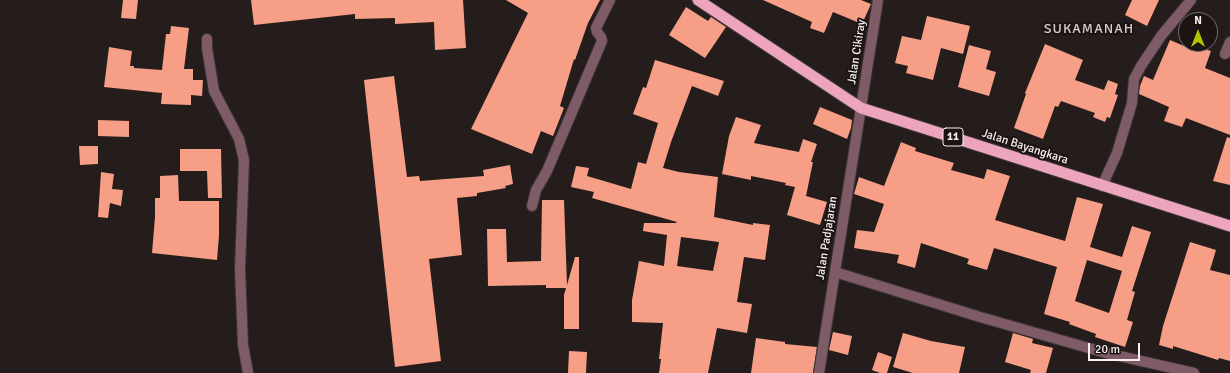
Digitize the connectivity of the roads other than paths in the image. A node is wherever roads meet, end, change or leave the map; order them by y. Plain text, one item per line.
1 (610, 0) edge
2 (698, 0) edge
3 (878, 0) edge
4 (1191, 0) edge
5 (207, 39) dead end
6 (1230, 42) edge
7 (1225, 54) dead end
8 (861, 108) junction
9 (1102, 186) junction
10 (532, 206) dead end
11 (1230, 226) edge
12 (835, 272) junction
13 (248, 373) edge
14 (819, 373) edge
15 (1194, 373) edge

1 - 10 street
2 - 8 highway, Jalan Bayangkara / 11
3 - 8 street, Jalan Cikiray
4 - 9 street
5 - 13 street
6 - 7 street
8 - 9 highway, Jalan Bayangkara / 11
8 - 12 street, Jalan Padjajaran
9 - 11 highway, Jalan Bayangkara / 11
12 - 14 street, Jalan Padjajaran
12 - 15 street

